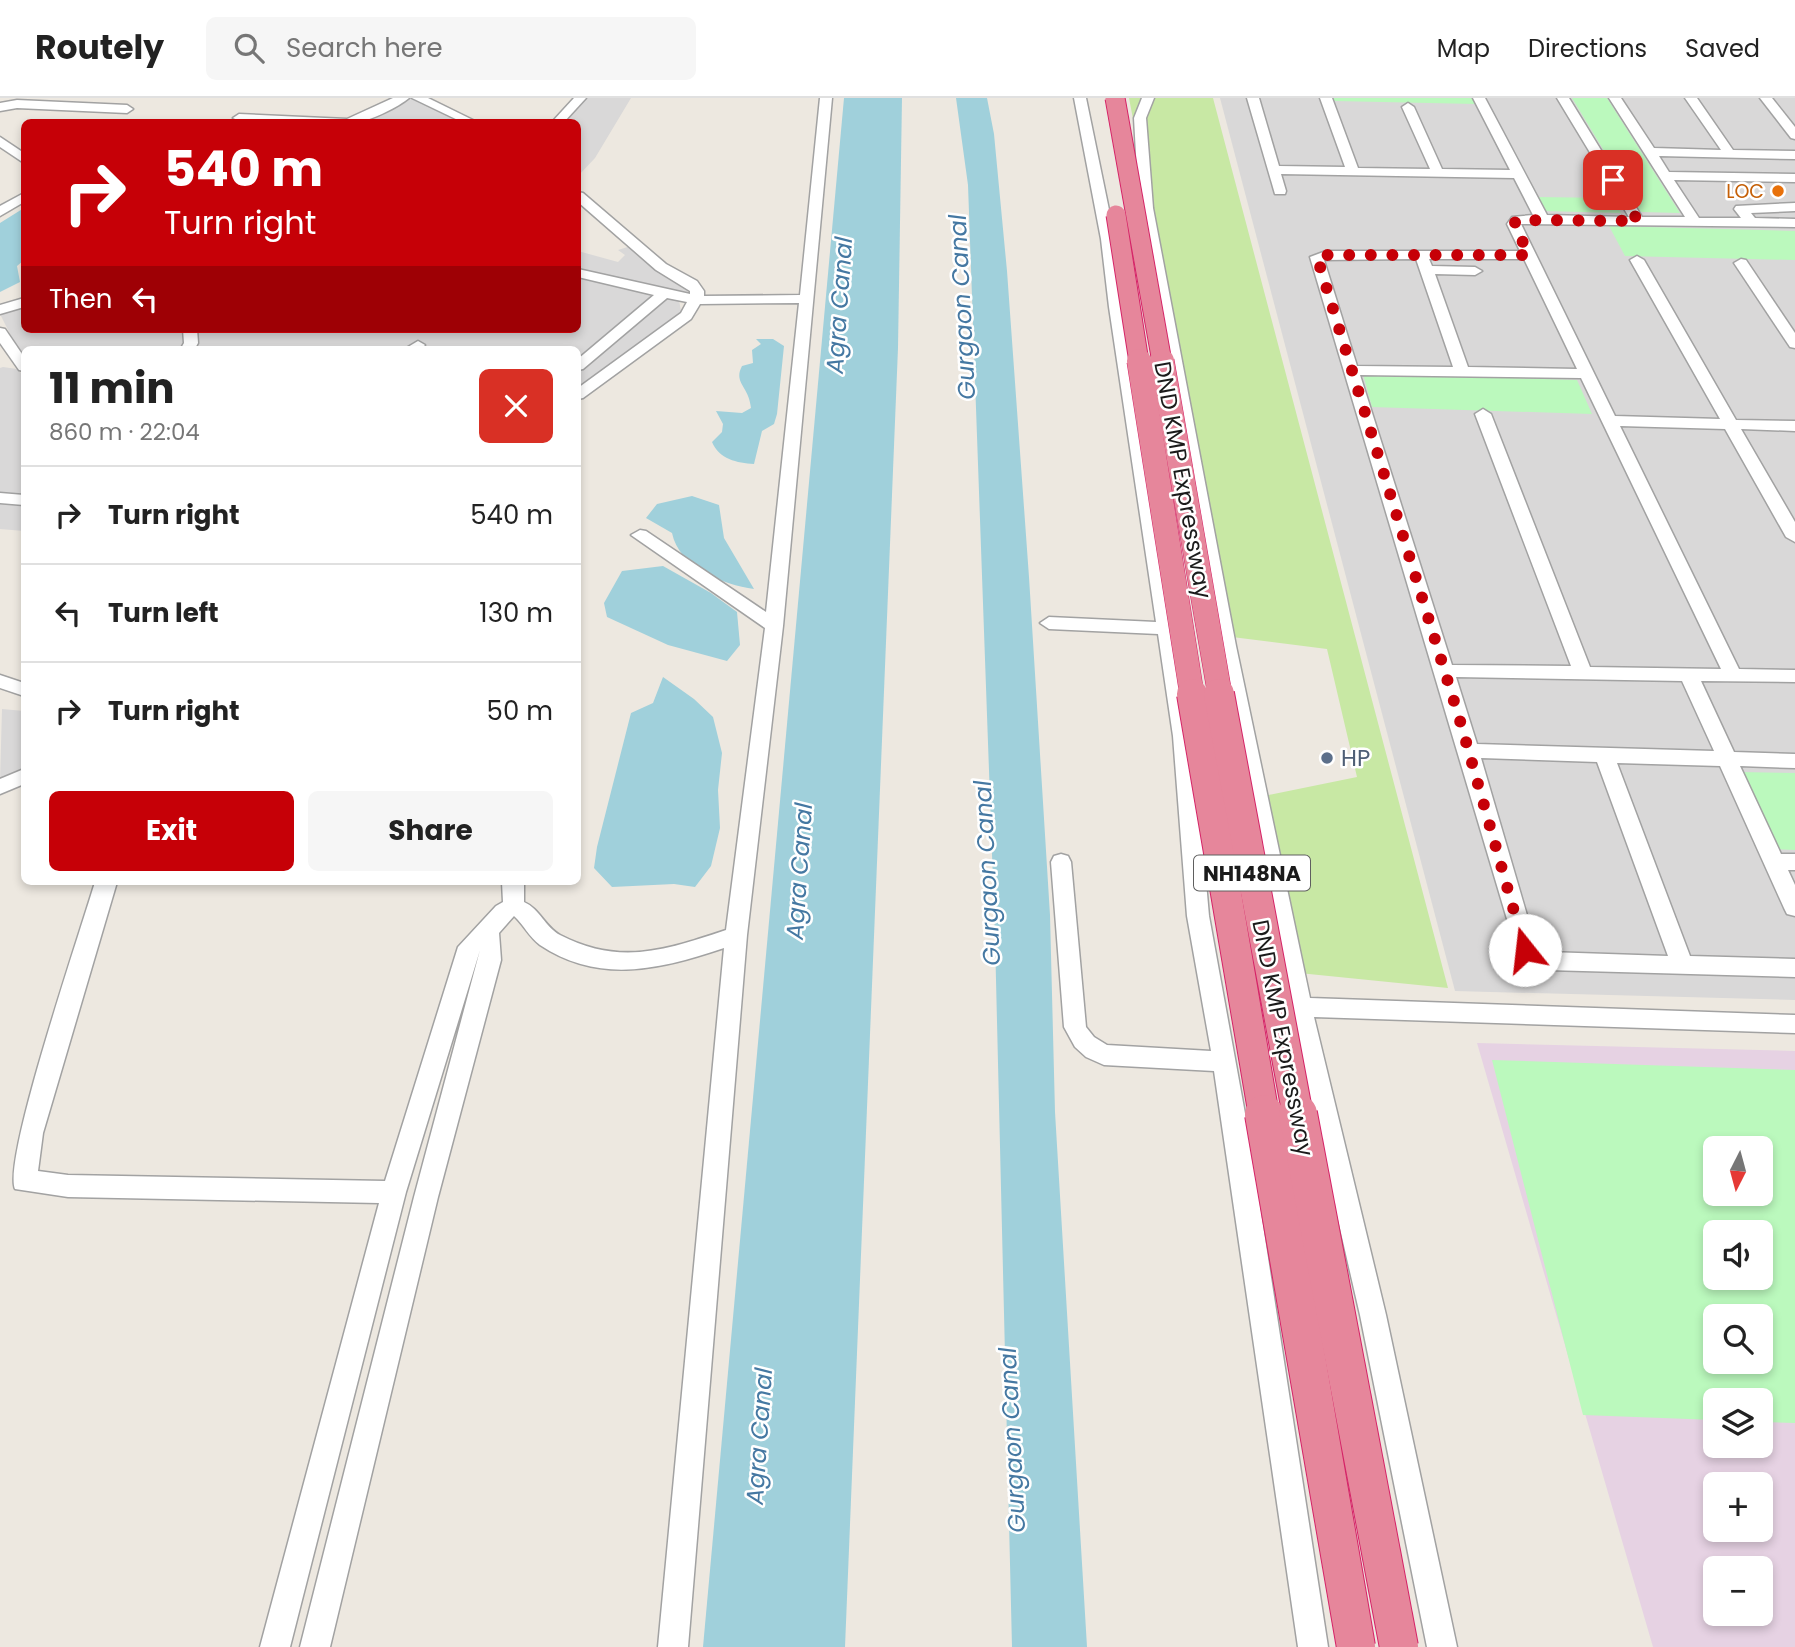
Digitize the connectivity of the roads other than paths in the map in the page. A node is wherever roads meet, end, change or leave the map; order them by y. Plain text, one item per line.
1 (400, 98) edge
2 (418, 98) edge
3 (580, 98) edge
4 (826, 98) edge
5 (1080, 98) edge
6 (1098, 98) edge
7 (1115, 98) edge
8 (1148, 98) edge
9 (1253, 98) edge
10 (1326, 98) edge
11 (1479, 98) edge
12 (1563, 98) edge
13 (1615, 98) edge
14 (1691, 98) edge
15 (1766, 98) edge
16 (0, 107) edge
17 (1408, 107) dead end
18 (127, 109) dead end
19 (239, 118) dead end
20 (266, 119) edge
21 (354, 119) edge
22 (461, 119) edge
23 (561, 119) edge
24 (1795, 135) edge
25 (0, 141) edge
26 (1650, 152) junction
27 (1730, 154) junction
28 (1779, 154) junction
29 (1795, 155) edge
30 (21, 157) edge
31 (1273, 170) junction
32 (1353, 172) junction
33 (1438, 173) junction
34 (1519, 174) junction
35 (1665, 176) junction
36 (1795, 177) edge
37 (1280, 191) dead end
38 (21, 199) edge
39 (581, 200) edge
40 (1795, 208) edge
41 (0, 212) edge
42 (1542, 219) junction
43 (1638, 221) junction
44 (1695, 222) junction
45 (1752, 223) junction
46 (1795, 223) edge
47 (1529, 255) junction
48 (1637, 260) dead end
49 (1424, 262) junction
50 (1741, 263) dead end
51 (1475, 271) dead end
52 (581, 274) edge
53 (663, 294) junction
54 (805, 299) junction
55 (696, 300) junction
56 (21, 303) edge
57 (0, 310) edge
58 (0, 332) edge
59 (1795, 344) edge
60 (21, 362) edge
61 (21, 363) edge
62 (581, 363) edge
63 (0, 365) edge
64 (1353, 370) junction
65 (1462, 372) junction
66 (1587, 374) junction
67 (581, 393) edge
68 (1483, 414) dead end
69 (1609, 421) junction
70 (1730, 424) junction
71 (1795, 426) edge
72 (0, 498) edge
73 (21, 500) edge
74 (640, 535) dead end
75 (1795, 537) edge
76 (1049, 623) dead end
77 (774, 626) junction
78 (1166, 628) junction
79 (1445, 671) junction
80 (1583, 673) junction
81 (1689, 675) junction
82 (1732, 675) junction
83 (1795, 676) edge
84 (0, 681) edge
85 (21, 689) edge
86 (1469, 751) junction
87 (1604, 755) junction
88 (1727, 759) junction
89 (1795, 761) edge
90 (21, 777) edge
91 (0, 787) edge
92 (1061, 862) dead end
93 (1784, 862) edge
94 (105, 885) edge
95 (513, 885) edge
96 (514, 907) junction
97 (1795, 908) edge
98 (488, 931) junction
99 (736, 935) junction
100 (1683, 966) junction
101 (1795, 968) edge
102 (1215, 1012) junction
103 (1302, 1015) junction
104 (1795, 1024) edge
105 (1795, 1034) edge
106 (1224, 1062) junction
107 (394, 1192) junction
108 (275, 1647) edge
109 (315, 1647) edge
110 (673, 1647) edge
111 (1313, 1647) edge
112 (1356, 1647) edge
113 (1399, 1647) edge
114 (1442, 1647) edge

1 - 21 street
2 - 22 street
3 - 23 street
4 - 54 street
5 - 78 street
6 - 112 highway, DND KMP Expressway / NH148NA, bridge
7 - 113 highway, DND KMP Expressway / NH148NA, bridge
8 - 103 street
9 - 31 street
10 - 32 street
11 - 34 street
12 - 43 street
13 - 26 street
14 - 27 street
15 - 24 street
16 - 18 street
17 - 33 street
19 - 20 street
25 - 30 street
26 - 27 street
26 - 35 street
27 - 28 street
28 - 29 street
28 - 36 street
31 - 32 street
31 - 37 street
32 - 33 street
33 - 34 street
34 - 42 street
35 - 36 street
35 - 44 street
38 - 41 street
39 - 55 street
40 - 45 street
42 - 43 street
42 - 47 street
43 - 44 street
44 - 45 street
45 - 46 street
47 - 49 street
47 - 66 street
48 - 70 street
49 - 51 street
49 - 64 street
49 - 65 street
50 - 59 street
52 - 53 street
53 - 55 street
53 - 62 street
54 - 55 street
54 - 77 street
55 - 67 street
56 - 57 street
58 - 60 street
61 - 63 street
64 - 65 street
64 - 79 street
65 - 66 street
66 - 69 street
68 - 80 street
69 - 70 street
69 - 82 street
70 - 71 street
70 - 75 street
72 - 73 street
74 - 77 street
76 - 78 street
77 - 99 street
78 - 102 street
79 - 80 street
79 - 86 street
80 - 81 street
81 - 82 street
81 - 88 street
82 - 83 street
84 - 85 street
86 - 87 street
86 - 100 street
87 - 88 street
87 - 100 street
88 - 89 street
88 - 93 street
90 - 91 street
92 - 106 street
93 - 97 street
94 - 107 street
95 - 96 street
96 - 98 street
96 - 99 street
98 - 107 street
98 - 109 street
99 - 110 street
100 - 101 street
102 - 103 street
102 - 106 street
103 - 104 street
103 - 105 street
103 - 114 street
106 - 111 street
107 - 108 street

